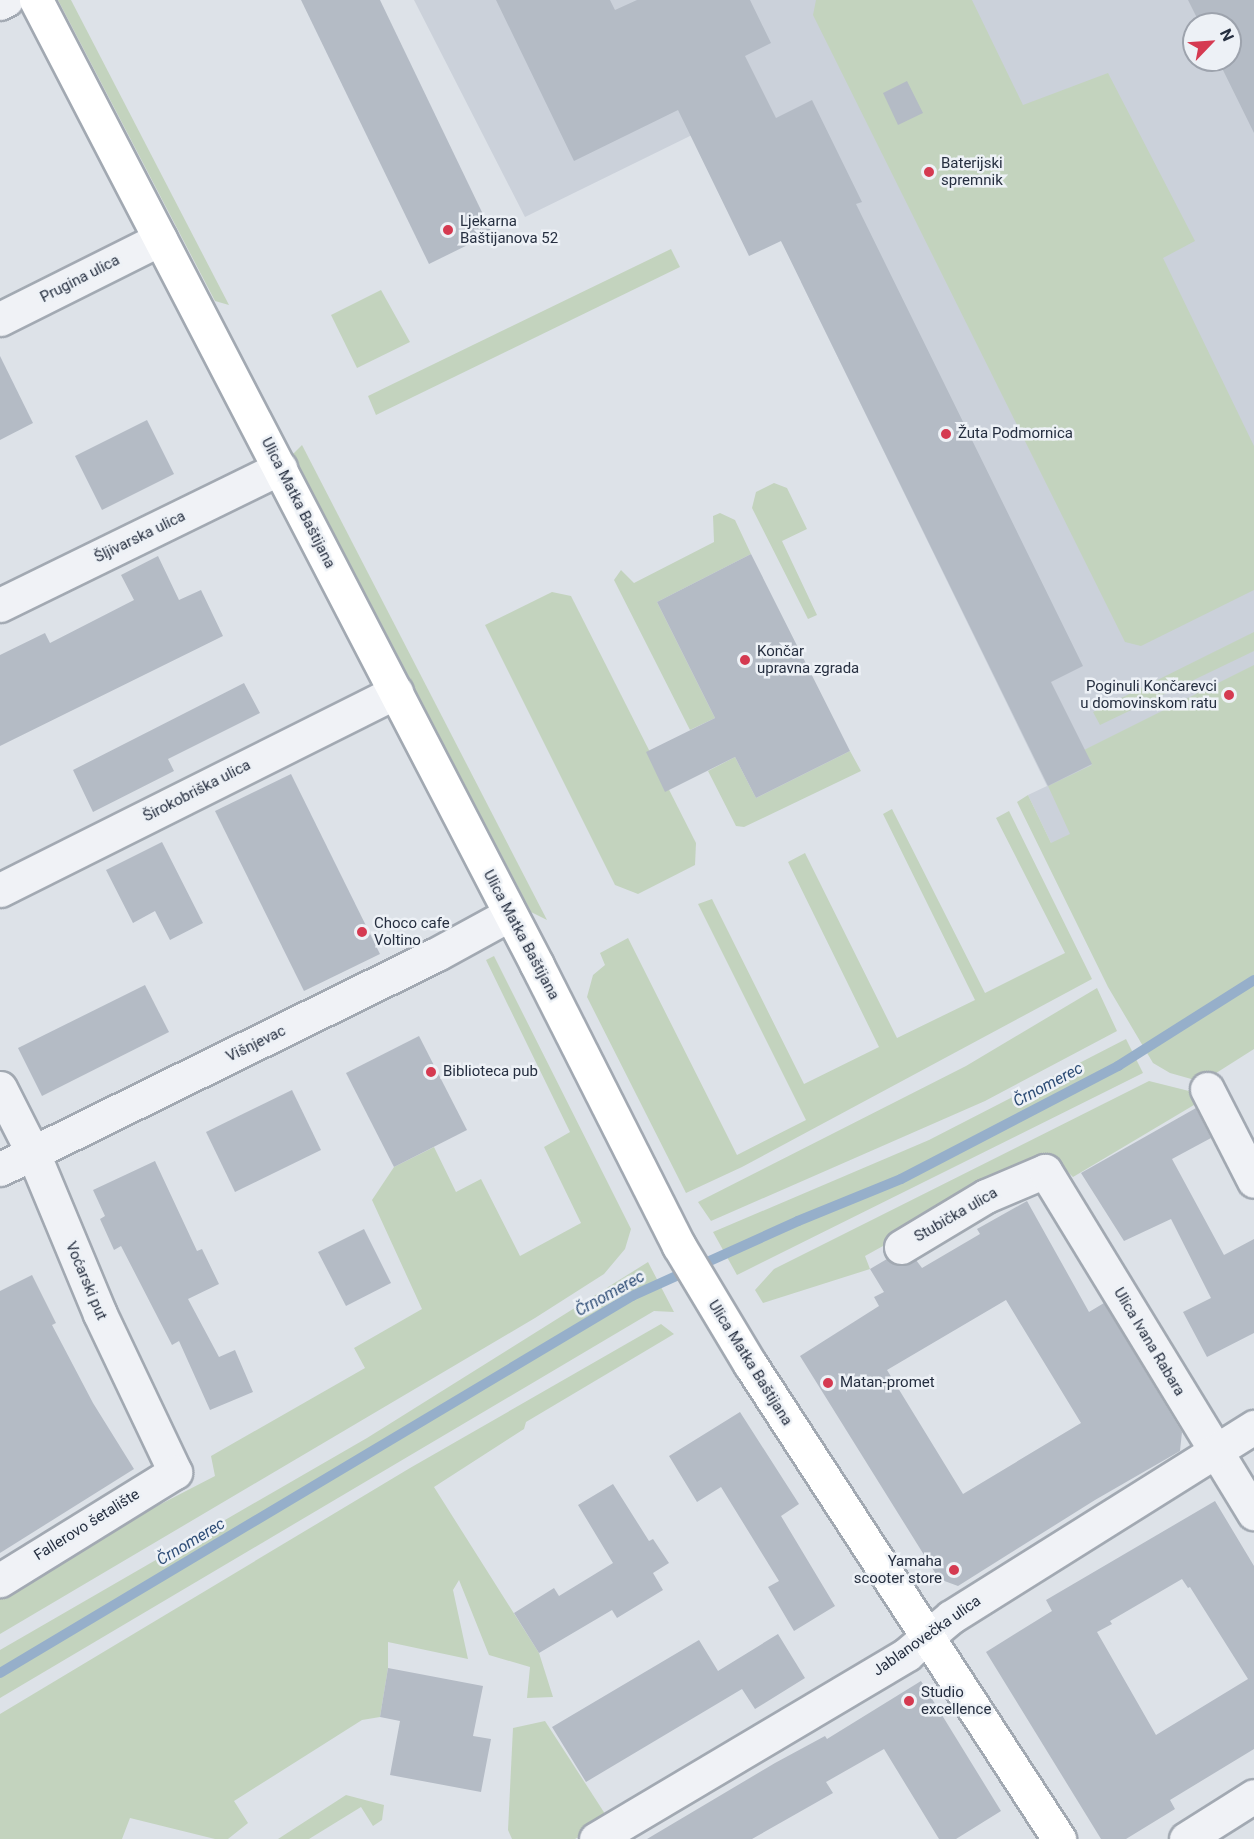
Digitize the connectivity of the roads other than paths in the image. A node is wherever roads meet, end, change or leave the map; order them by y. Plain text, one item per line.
1 (6, 0) edge
2 (36, 0) edge
3 (0, 3) edge
4 (160, 239) junction
5 (0, 319) edge
6 (280, 468) junction
7 (0, 605) edge
8 (396, 692) junction
9 (0, 890) edge
10 (510, 914) junction
11 (0, 1088) edge
12 (1207, 1089) dead end
13 (33, 1153) junction
14 (0, 1169) edge
15 (1045, 1171) joint
16 (1254, 1181) edge
17 (901, 1247) dead end
18 (1254, 1427) edge
19 (1215, 1450) junction
20 (176, 1472) joint
21 (1254, 1513) edge
22 (0, 1580) edge
23 (927, 1637) junction
24 (1254, 1796) edge
25 (597, 1839) edge
26 (1059, 1839) edge
27 (1186, 1839) edge

1 - 3 street
2 - 4 street, Ulica Matka Baštijana
4 - 5 street, Prugina ulica
4 - 6 street, Ulica Matka Baštijana
6 - 7 street, Šljivarska ulica
6 - 8 street, Ulica Matka Baštijana
8 - 9 street, Širokobriška ulica
8 - 10 street, Ulica Matka Baštijana
10 - 13 street, Višnjevac
10 - 23 street, Ulica Matka Baštijana
11 - 13 street, Voćarski put
12 - 16 street
13 - 14 street, Višnjevac
13 - 20 street, Voćarski put
15 - 17 street, Stubička ulica
15 - 19 street, Ulica Ivana Rabara
18 - 19 street, Jablanovečka ulica
19 - 21 street, Ulica Ivana Rabara
19 - 23 street, Jablanovečka ulica
20 - 22 street, Fallerovo šetalište
23 - 25 street, Jablanovečka ulica
23 - 26 street, Ulica Matka Baštijana
24 - 27 street

